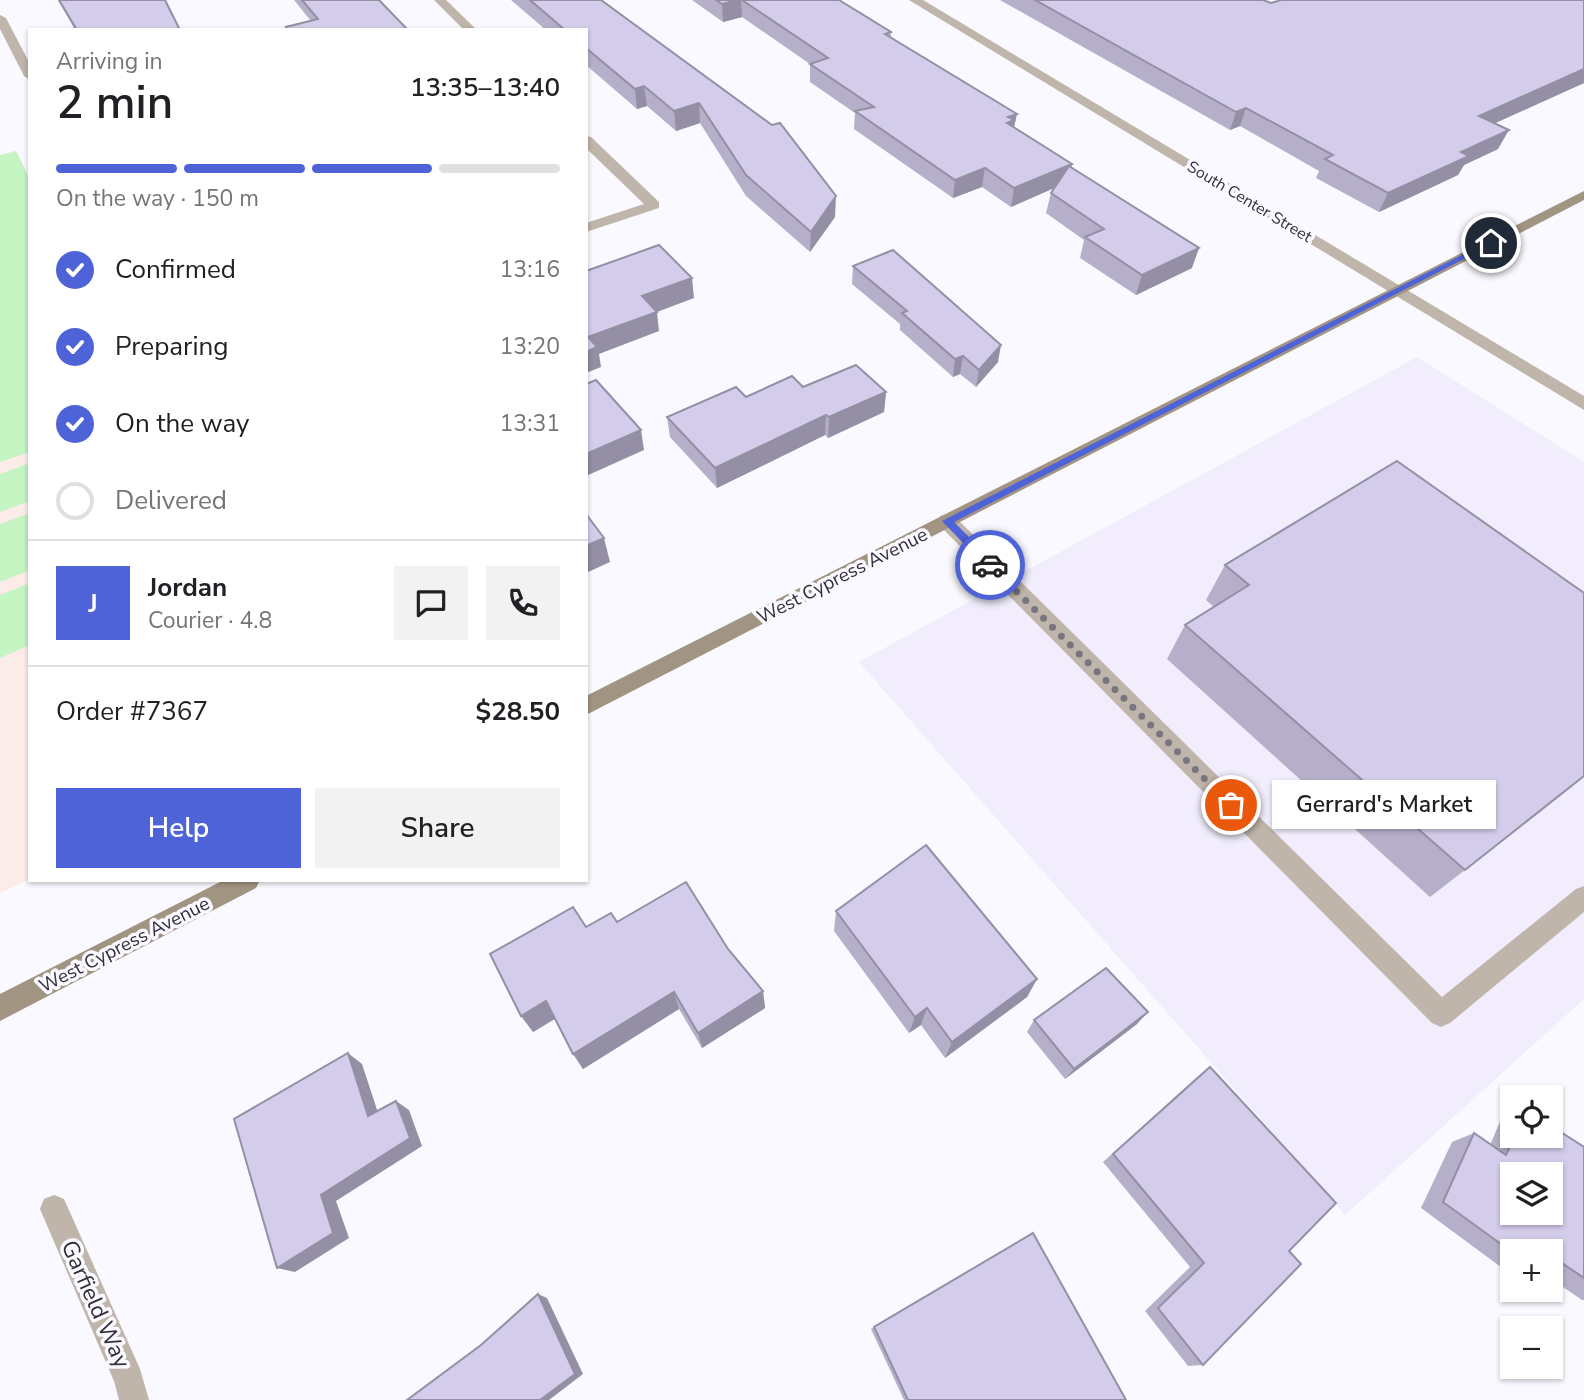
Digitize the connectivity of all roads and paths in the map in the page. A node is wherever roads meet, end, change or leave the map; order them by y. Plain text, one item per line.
1 (440, 0) edge
2 (915, 0) edge
3 (0, 18) edge
4 (469, 28) edge
5 (28, 72) edge
6 (588, 142) edge
7 (1584, 195) edge
8 (588, 227) edge
9 (1397, 290) junction
10 (1584, 404) edge
11 (947, 521) junction
12 (588, 705) edge
13 (244, 882) edge
14 (1584, 897) edge
15 (0, 1008) edge
16 (54, 1209) dead end
17 (134, 1400) edge

1 - 4 street
2 - 9 street, South Center Street
3 - 5 street
6 - 8 street
7 - 9 main road, West Cypress Avenue
9 - 10 street, South Center Street
9 - 11 main road, West Cypress Avenue
11 - 12 main road, West Cypress Avenue
11 - 14 street
13 - 15 main road, West Cypress Avenue
16 - 17 street, Garfield Way

